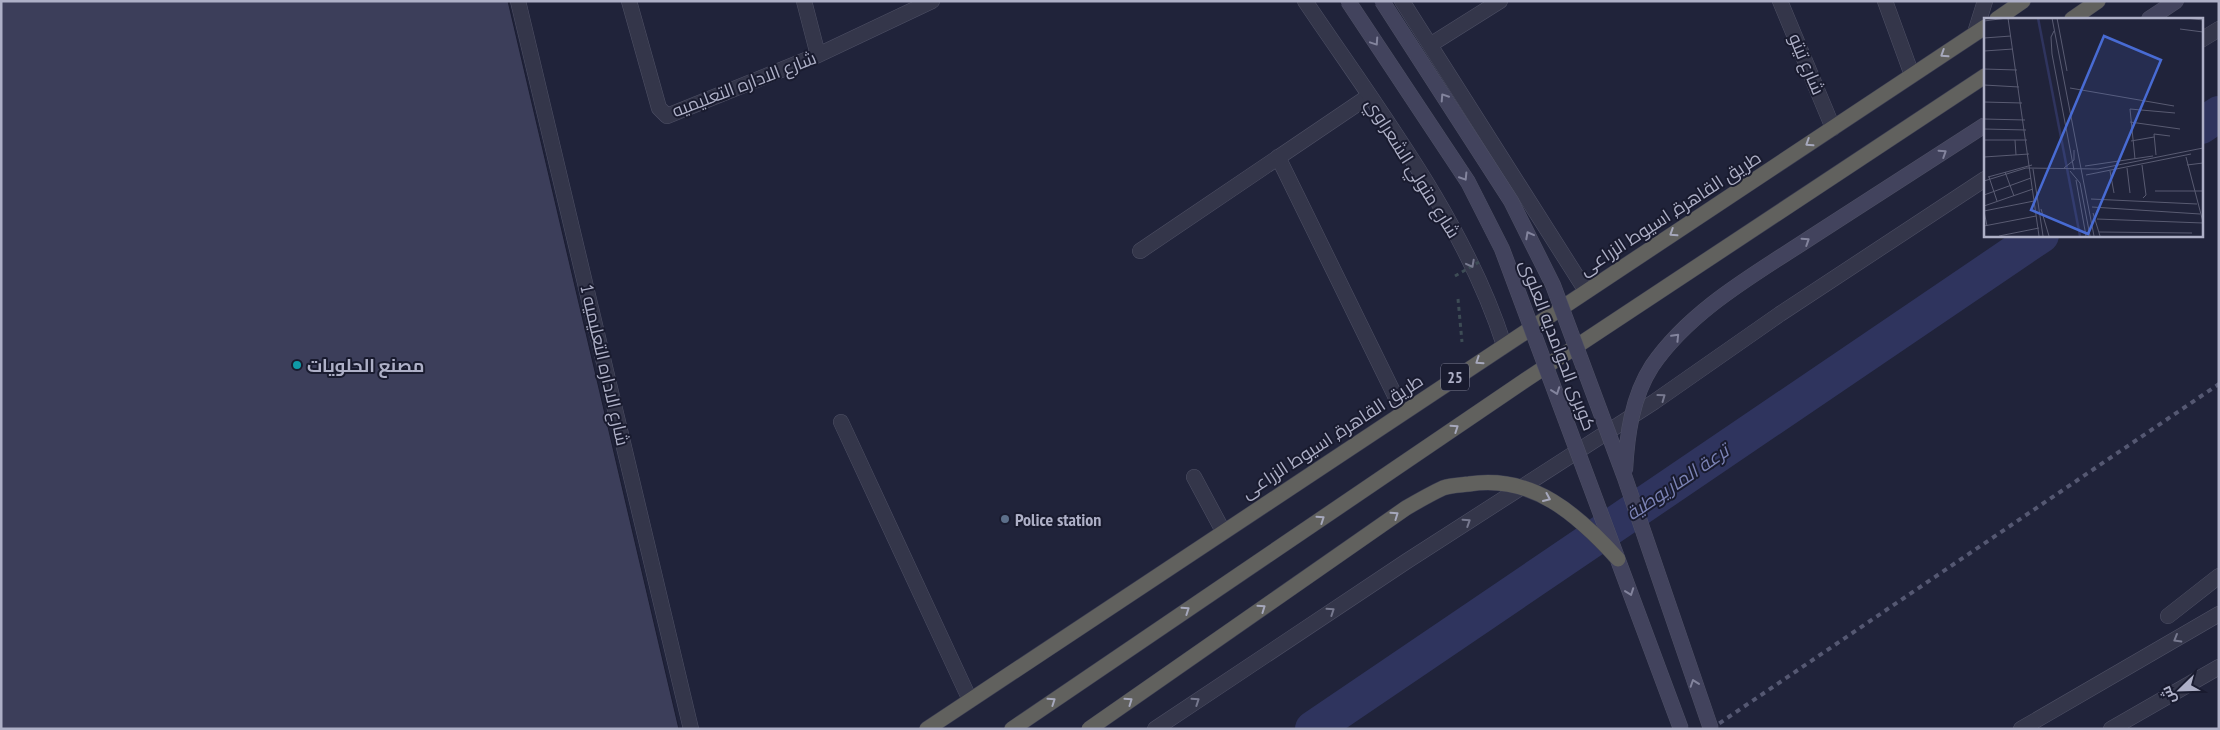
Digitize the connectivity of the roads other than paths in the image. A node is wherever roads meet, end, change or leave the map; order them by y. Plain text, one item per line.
1 (518, 1) edge
2 (629, 1) edge
3 (804, 1) edge
4 (932, 1) edge
5 (1305, 1) edge
6 (1348, 1) edge
7 (1382, 1) edge
8 (1402, 1) edge
9 (1500, 1) edge
10 (1780, 1) edge
11 (1884, 1) edge
12 (1985, 1) edge
13 (2023, 1) edge
14 (2098, 1) edge
15 (2176, 1) edge
16 (1998, 18) edge
17 (2073, 18) edge
18 (2151, 18) edge
19 (2219, 29) edge
20 (1980, 30) edge
21 (2202, 39) edge
22 (1430, 45) junction
23 (818, 55) junction
24 (1912, 75) junction
25 (1984, 77) edge
26 (1369, 96) junction
27 (1984, 126) edge
28 (1833, 128) junction
29 (1278, 157) junction
30 (1984, 180) edge
31 (1140, 251) dead end
32 (1586, 291) junction
33 (1504, 345) junction
34 (1403, 412) junction
35 (841, 422) dead end
36 (1194, 477) dead end
37 (1625, 478) junction
38 (1223, 531) junction
39 (1618, 559) junction
40 (2219, 576) edge
41 (2219, 614) edge
42 (2168, 616) dead end
43 (2219, 667) edge
44 (970, 700) junction
45 (691, 729) edge
46 (926, 729) edge
47 (1012, 729) edge
48 (1088, 729) edge
49 (1155, 729) edge
50 (1681, 729) edge
51 (1711, 729) edge
52 (2021, 729) edge
53 (2111, 729) edge

1 - 45 street, شارع الاداره التعليميه 1
2 - 23 street, شارع الاداره التعليميه
3 - 23 street
4 - 23 street, شارع الاداره التعليميه
5 - 26 street, شارع متولي الشعراوي
6 -> 39 main road, كوبرى الحوامديه العلوى, bridge
37 -> 7 main road, كوبرى الحوامديه العلوى, bridge
8 - 22 street
9 - 22 street
10 - 28 street, شارع تيتو
11 - 24 street
12 - 20 street
13 - 16 highway
14 - 17 highway
15 - 18 main road
19 - 21 street
20 -> 24 highway, طريق القاهرة, اسيوط الزراعى / 25
22 - 32 street
24 - 28 highway, طريق القاهرة, اسيوط الزراعى / 25
47 -> 25 highway, 25
26 - 29 street
26 -> 33 street, شارع متولي الشعراوي
37 -> 27 main road, bridge
28 -> 32 highway, طريق القاهرة, اسيوط الزراعى / 25
29 - 31 street
29 - 34 street
49 -> 30 street
32 - 33 highway, طريق القاهرة, اسيوط الزراعى / 25
33 -> 34 highway, طريق القاهرة, اسيوط الزراعى / 25
34 - 38 highway, طريق القاهرة, اسيوط الزراعى / 25
35 - 44 street
36 - 38 street
51 -> 37 main road, كوبرى الحوامديه العلوى, bridge
38 - 44 highway, طريق القاهرة, اسيوط الزراعى / 25
48 -> 39 highway, bridge
39 -> 50 main road, كوبرى الحوامديه العلوى, bridge
40 - 42 street
41 -> 52 street
43 - 53 street
44 - 46 highway, طريق القاهرة, اسيوط الزراعى / 25

